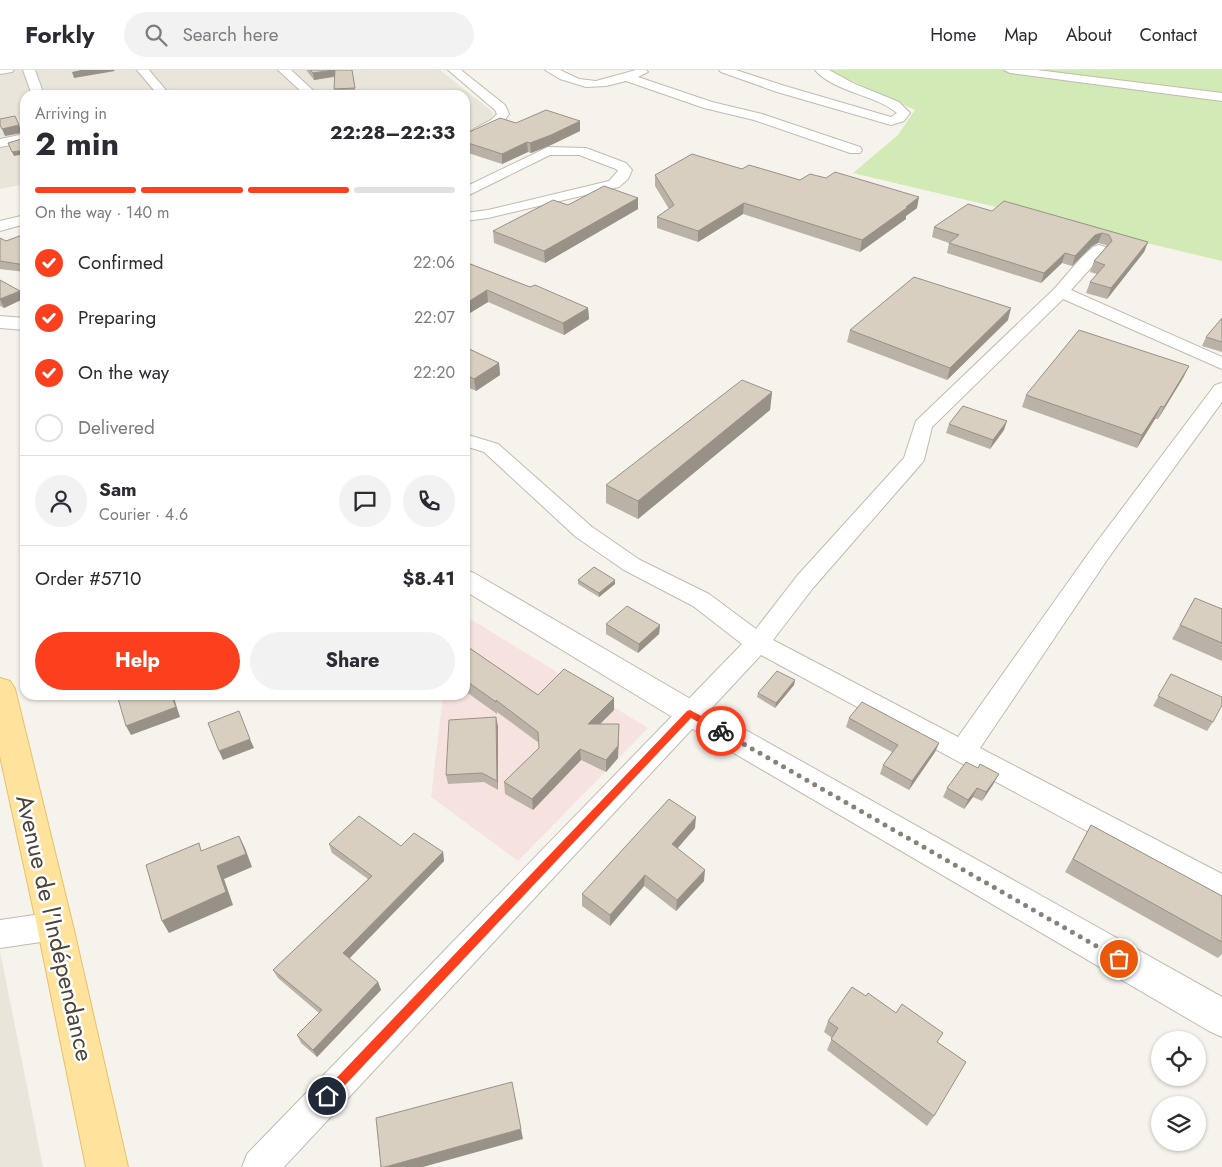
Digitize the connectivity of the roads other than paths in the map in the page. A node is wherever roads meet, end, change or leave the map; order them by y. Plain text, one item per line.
1 (8, 70) edge
2 (29, 70) edge
3 (143, 70) edge
4 (284, 70) edge
5 (454, 70) edge
6 (551, 70) edge
7 (646, 70) edge
8 (725, 70) edge
9 (820, 70) edge
10 (1010, 70) edge
11 (0, 71) edge
12 (626, 77) junction
13 (36, 90) edge
14 (160, 90) edge
15 (306, 90) edge
16 (1222, 97) edge
17 (470, 136) edge
18 (20, 139) edge
19 (0, 143) edge
20 (855, 150) dead end
21 (470, 190) edge
22 (470, 216) edge
23 (20, 220) edge
24 (0, 226) edge
25 (1099, 250) dead end
26 (1061, 292) junction
27 (0, 322) edge
28 (20, 324) edge
29 (1222, 364) edge
30 (1222, 390) edge
31 (470, 442) edge
32 (470, 582) edge
33 (758, 643) junction
34 (0, 690) edge
35 (690, 713) junction
36 (962, 752) junction
37 (1222, 889) edge
38 (55, 926) junction
39 (0, 934) edge
40 (1222, 1018) edge
41 (108, 1167) edge
42 (260, 1167) edge

1 - 11 street
2 - 13 street
3 - 14 street
4 - 15 street
5 - 17 street
6 - 12 street
7 - 12 street
8 - 9 street
10 - 16 street
12 - 20 street
18 - 19 street
21 - 22 street
23 - 24 street
25 - 26 street
26 - 29 street
26 - 33 street
27 - 28 street
30 - 36 street
31 - 33 street
32 - 35 street
33 - 35 street
33 - 36 street
34 - 38 main road, Avenue de l'Indépendance
35 - 40 street
35 - 42 street
36 - 37 street
38 - 39 street
38 - 41 main road, Avenue de l'Indépendance

